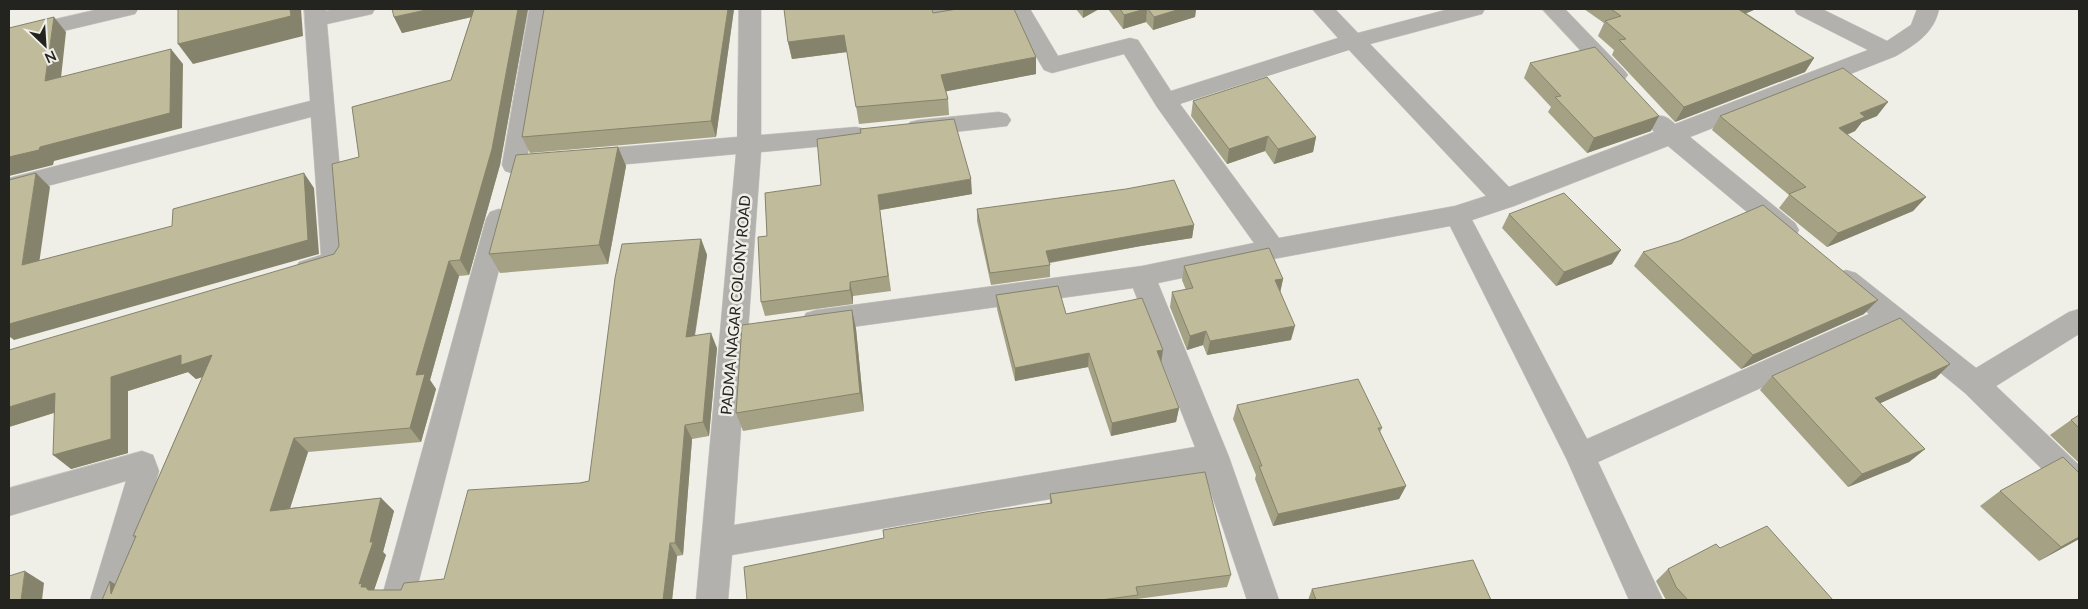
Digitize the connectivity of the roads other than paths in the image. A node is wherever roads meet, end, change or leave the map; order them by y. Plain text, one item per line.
1 (127, 9) edge
2 (364, 9) edge
3 (540, 9) edge
4 (750, 9) edge
5 (936, 9) edge
6 (948, 9) edge
7 (1019, 9) edge
8 (1323, 9) edge
9 (1474, 9) edge
10 (1554, 9) edge
11 (1805, 9) edge
12 (1928, 9) edge
13 (315, 14) edge
14 (9, 37) edge
15 (1354, 41) junction
16 (1888, 51) junction
17 (1165, 101) junction
18 (322, 106) junction
19 (999, 120) dead end
20 (1671, 134) junction
21 (749, 145) junction
22 (509, 181) junction
23 (9, 187) edge
24 (1505, 199) junction
25 (1457, 215) junction
26 (1807, 248) edge
27 (1273, 249) junction
28 (1829, 266) edge
29 (287, 275) edge
30 (1142, 276) junction
31 (1890, 317) junction
32 (2079, 320) edge
33 (791, 325) edge
34 (762, 329) edge
35 (733, 333) junction
36 (1975, 384) junction
37 (1580, 456) junction
38 (1214, 457) junction
39 (2079, 485) edge
40 (9, 502) edge
41 (717, 543) junction
42 (106, 600) edge
43 (396, 600) edge
44 (712, 600) edge
45 (1263, 600) edge
46 (1646, 600) edge

1 - 14 street
2 - 13 street
3 - 22 street
4 - 21 street, PADMA NAGAR COLONY ROAD
5 - 6 street
7 - 17 street
8 - 15 street
9 - 15 street
10 - 20 street
11 - 16 street
12 - 16 street
13 - 18 street
15 - 17 street
15 - 24 street
16 - 20 street
17 - 27 street
18 - 23 street
18 - 29 street
19 - 21 street
20 - 24 street
20 - 26 street
21 - 22 street
21 - 35 street, PADMA NAGAR COLONY ROAD
22 - 43 street
24 - 25 street
25 - 27 street
25 - 37 street
27 - 30 street
28 - 31 street
30 - 33 street
30 - 38 street
31 - 36 street
31 - 37 street
32 - 36 street
34 - 35 street
35 - 41 street, PADMA NAGAR COLONY ROAD
36 - 39 street
37 - 46 street
38 - 41 street
38 - 45 street
40 - 42 street
41 - 44 street, PADMA NAGAR COLONY ROAD

